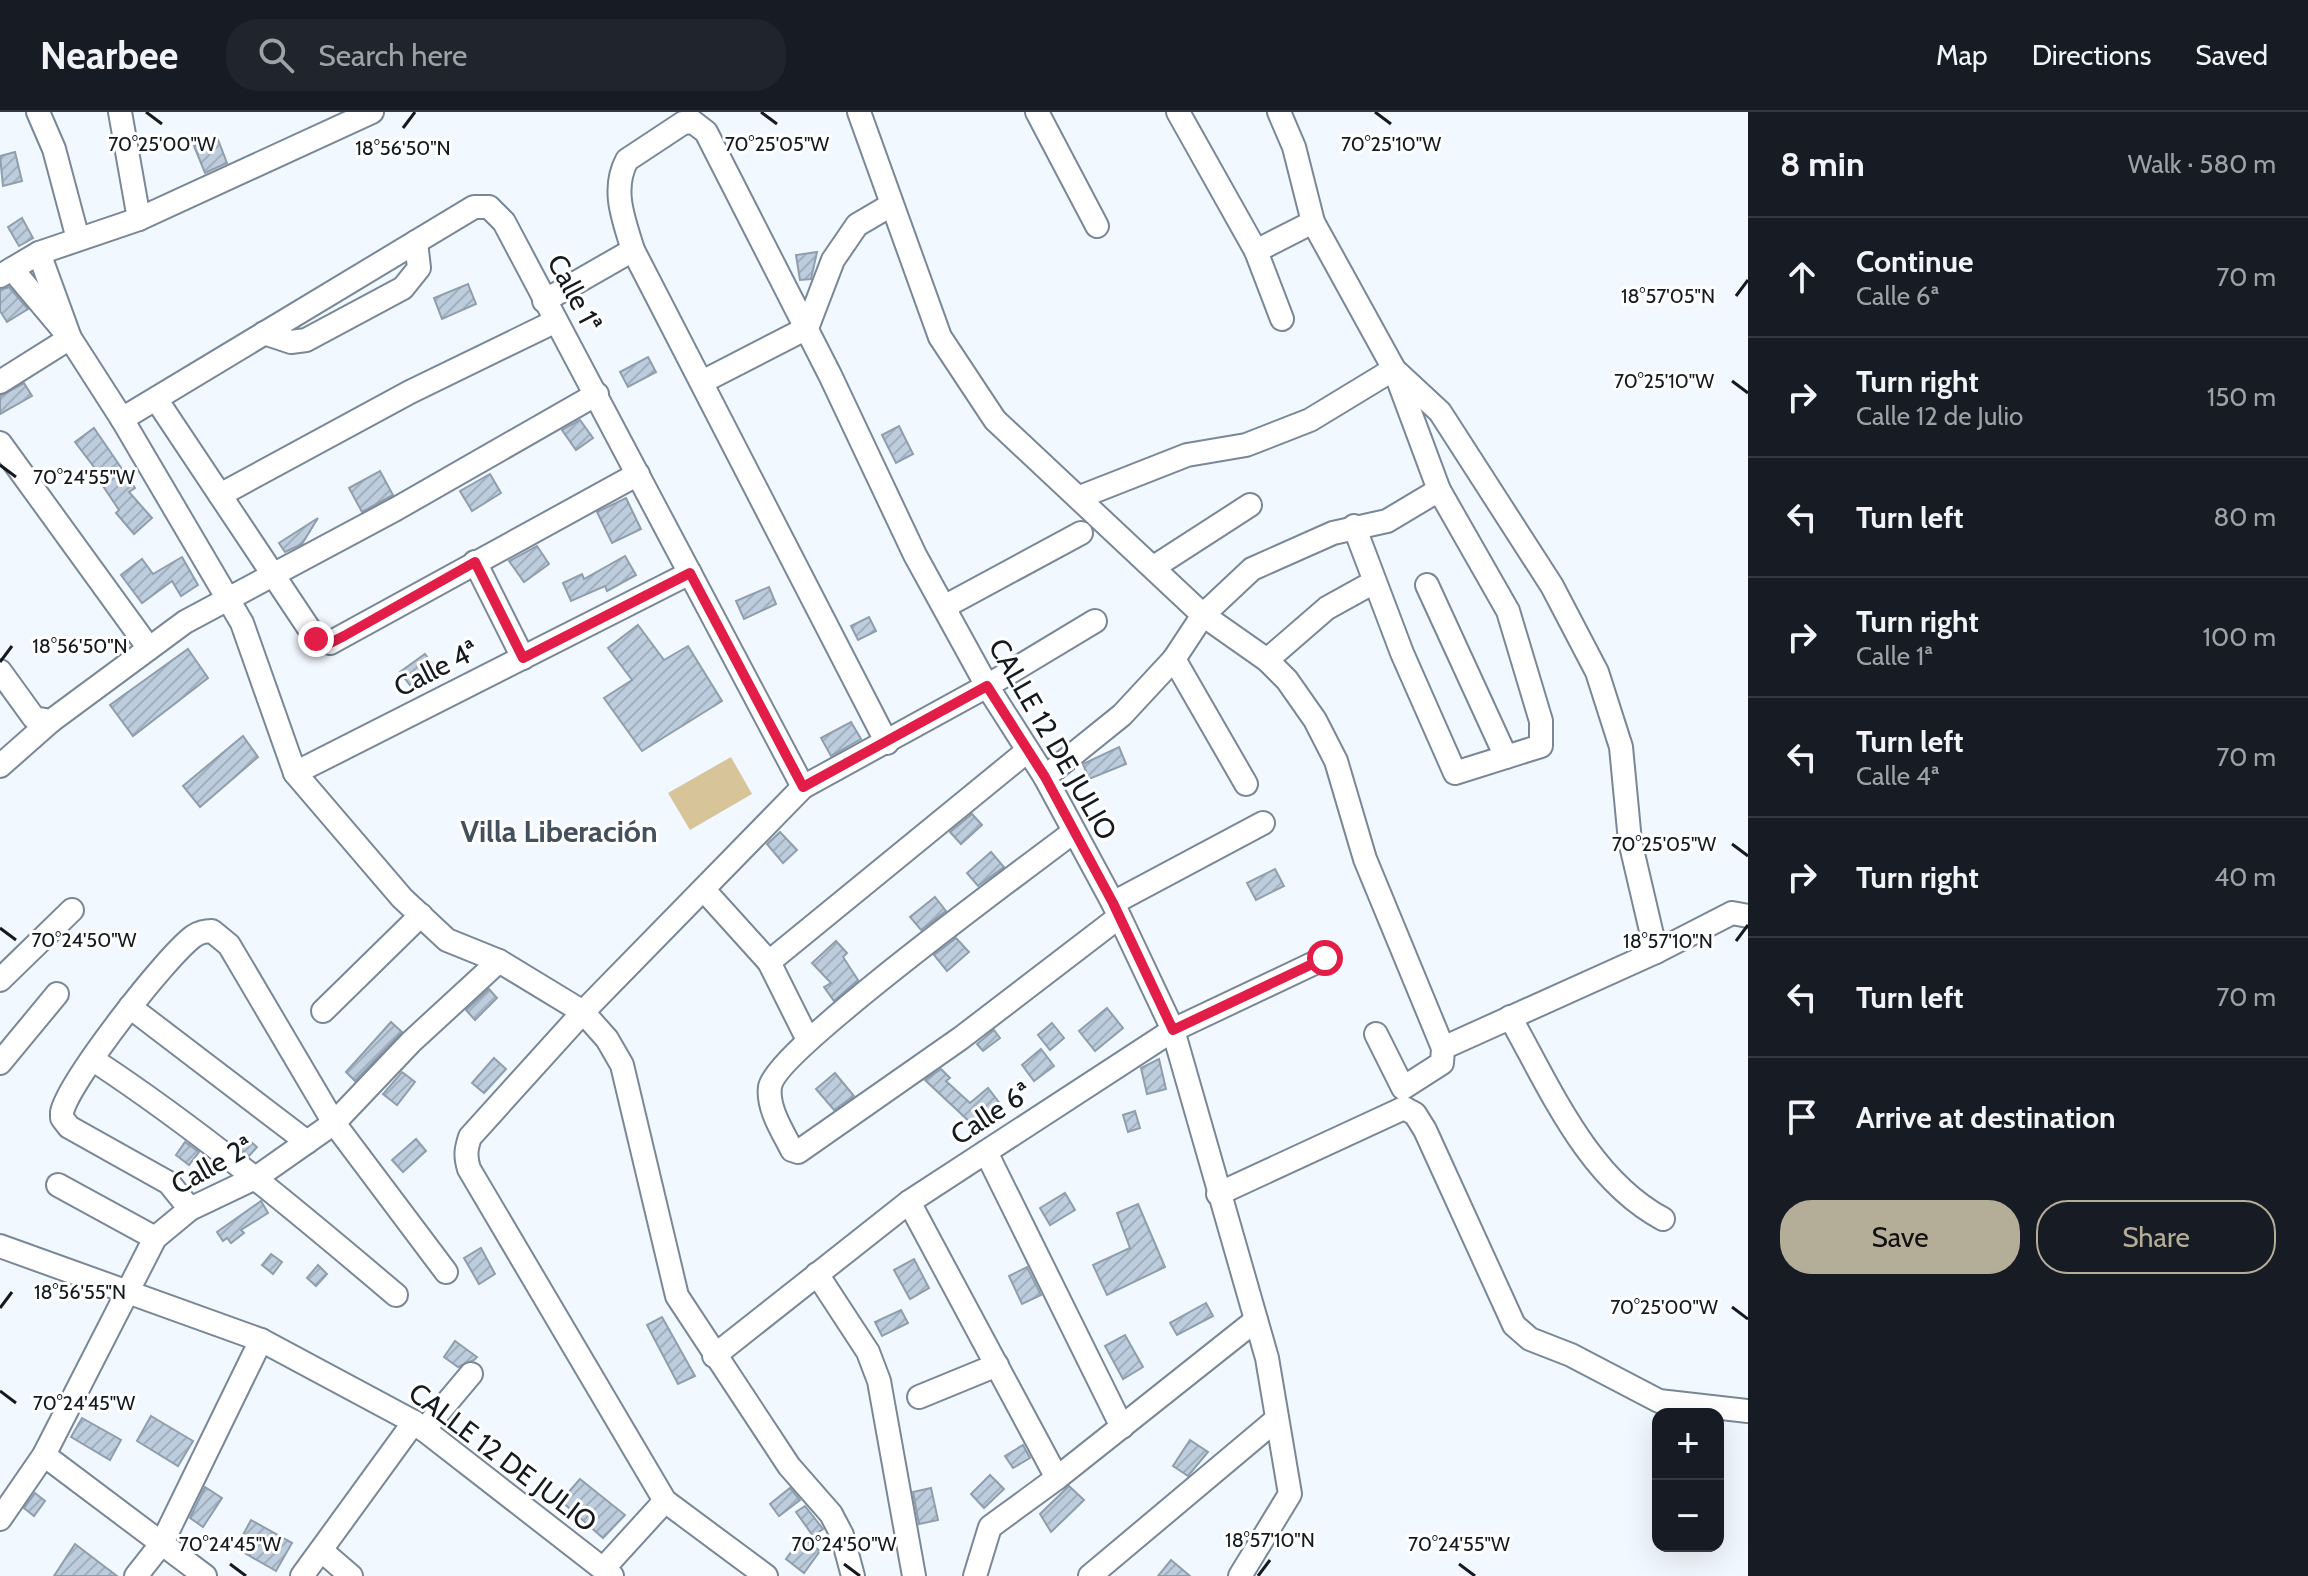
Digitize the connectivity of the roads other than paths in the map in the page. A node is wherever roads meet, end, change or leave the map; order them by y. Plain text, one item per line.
1 (38, 112) edge
2 (120, 112) edge
3 (370, 112) edge
4 (859, 112) edge
5 (1037, 112) edge
6 (1178, 112) edge
7 (1279, 112) edge
8 (891, 205) junction
9 (139, 219) junction
10 (1313, 222) junction
11 (1097, 226) dead end
12 (78, 239) junction
13 (416, 242) junction
14 (633, 250) junction
15 (1256, 251) junction
16 (39, 253) junction
17 (6, 272) edge
18 (544, 301) junction
19 (1282, 319) dead end
20 (556, 321) junction
21 (807, 328) junction
22 (264, 333) junction
23 (70, 338) junction
24 (1394, 369) junction
25 (0, 382) edge
26 (702, 382) junction
27 (597, 394) junction
28 (156, 399) junction
29 (122, 419) junction
30 (0, 443) edge
31 (638, 474) junction
32 (1439, 490) junction
33 (220, 495) junction
34 (1080, 497) junction
35 (1250, 505) dead end
36 (1354, 526) junction
37 (1081, 533) dead end
38 (475, 562) junction
39 (1154, 567) junction
40 (690, 573) junction
41 (274, 576) junction
42 (1374, 582) junction
43 (1427, 585) dead end
44 (229, 597) junction
45 (944, 607) junction
46 (1203, 615) junction
47 (1095, 621) dead end
48 (148, 647) junction
49 (523, 658) junction
50 (1174, 659) junction
51 (1267, 660) junction
52 (0, 671) edge
53 (987, 686) junction
54 (51, 721) junction
55 (887, 743) junction
56 (1026, 752) junction
57 (1506, 757) junction
58 (0, 766) edge
59 (295, 773) junction
60 (1045, 777) junction
61 (1246, 784) dead end
62 (803, 787) junction
63 (1263, 823) dead end
64 (1072, 833) junction
65 (704, 890) junction
66 (72, 910) dead end
67 (1116, 910) junction
68 (421, 915) junction
69 (1748, 916) edge
70 (1656, 952) junction
71 (1325, 958) dead end
72 (499, 961) junction
73 (769, 962) junction
74 (0, 980) edge
75 (57, 994) dead end
76 (130, 1007) junction
77 (323, 1011) dead end
78 (583, 1012) junction
79 (1510, 1017) junction
80 (1173, 1030) junction
81 (1376, 1034) dead end
82 (808, 1040) junction
83 (1443, 1048) junction
84 (92, 1059) junction
85 (0, 1063) edge
86 (1404, 1098) junction
87 (334, 1123) junction
88 (307, 1142) junction
89 (986, 1152) junction
90 (257, 1177) junction
91 (58, 1185) dead end
92 (1218, 1194) junction
93 (909, 1202) junction
94 (190, 1209) junction
95 (1663, 1219) dead end
96 (155, 1238) junction
97 (0, 1246) edge
98 (446, 1272) dead end
99 (817, 1274) junction
100 (130, 1292) junction
101 (396, 1295) dead end
102 (1256, 1320) junction
103 (261, 1340) junction
104 (714, 1356) junction
105 (997, 1365) junction
106 (471, 1374) dead end
107 (919, 1397) dead end
108 (1748, 1411) edge
109 (1277, 1419) junction
110 (419, 1426) junction
111 (1122, 1427) junction
112 (44, 1455) junction
113 (1057, 1478) junction
114 (665, 1501) junction
115 (0, 1519) edge
116 (162, 1543) junction
117 (322, 1551) junction
118 (607, 1573) edge
119 (136, 1576) edge
120 (205, 1576) edge
121 (302, 1576) edge
122 (351, 1576) edge
123 (766, 1576) edge
124 (853, 1576) edge
125 (914, 1576) edge
126 (975, 1576) edge
127 (1090, 1576) edge
128 (1240, 1576) edge

1 - 12 street
2 - 9 street
3 - 9 street
4 - 8 street
5 - 11 street
6 - 15 street
7 - 10 street
8 - 21 street
8 - 34 street
9 - 12 street
10 - 15 street
10 - 24 street
12 - 16 street
13 - 18 street, Calle 1ª
13 - 22 street, Calle 1ª
13 - 22 street
14 - 18 street
14 - 21 street, CALLE 12 DE JULIO
14 - 26 street
15 - 19 street
16 - 17 street
16 - 23 street
17 - 23 street
18 - 20 street, Calle 1ª
20 - 27 street, Calle 1ª
20 - 33 street
21 - 26 street
21 - 45 street, CALLE 12 DE JULIO
22 - 28 street, Calle 1ª
23 - 25 street
23 - 29 street
24 - 32 street
24 - 34 street
24 - 70 street
26 - 55 street
27 - 31 street, Calle 1ª
27 - 41 street
28 - 29 street, Calle 1ª
28 - 33 street
29 - 44 street
30 - 48 street
31 - 38 street
31 - 40 street, Calle 1ª
32 - 36 street
32 - 57 street
33 - 41 street
34 - 39 street
35 - 39 street
36 - 42 street
36 - 46 street
37 - 45 street
38 - 41 street
38 - 49 street
39 - 46 street
40 - 49 street, Calle 4ª
40 - 62 street, Calle 1ª
41 - 44 street
42 - 51 street
42 - 57 street
43 - 57 street
44 - 48 street
44 - 59 street
45 - 53 street, CALLE 12 DE JULIO
46 - 50 street
46 - 51 street
47 - 53 street
48 - 54 street
49 - 59 street, Calle 4ª
50 - 60 street
50 - 61 street
51 - 83 street
52 - 54 street
53 - 55 street
53 - 56 street, CALLE 12 DE JULIO
54 - 58 street
55 - 62 street
56 - 60 street, CALLE 12 DE JULIO
56 - 73 street
59 - 68 street
60 - 64 street, CALLE 12 DE JULIO
62 - 65 street
63 - 67 street
64 - 67 street, CALLE 12 DE JULIO
64 - 82 street
65 - 73 street
65 - 78 street
66 - 74 street
67 - 80 street, CALLE 12 DE JULIO
67 - 82 street
68 - 72 street
68 - 77 street
69 - 70 street
70 - 79 street
71 - 80 street, Calle 6ª
72 - 78 street
72 - 87 street, Calle 2ª
73 - 82 street
75 - 85 street
76 - 84 street
76 - 87 street
76 - 88 street
78 - 104 street
78 - 114 street
79 - 83 street
79 - 95 street
80 - 89 street, Calle 6ª
80 - 92 street, CALLE 12 DE JULIO
81 - 86 street
83 - 86 street
84 - 90 street
84 - 94 street
86 - 92 street
86 - 108 street
87 - 88 street, Calle 2ª
87 - 98 street
88 - 90 street, Calle 2ª
89 - 93 street, Calle 6ª
89 - 111 street
90 - 94 street, Calle 2ª
90 - 101 street
91 - 96 street
92 - 102 street, CALLE 12 DE JULIO
93 - 99 street, Calle 6ª
93 - 105 street
94 - 96 street, Calle 2ª
96 - 100 street, Calle 2ª
97 - 100 street, CALLE 12 DE JULIO
99 - 104 street, Calle 6ª
99 - 125 street
100 - 103 street, CALLE 12 DE JULIO
100 - 112 street, Calle 2ª
102 - 109 street, CALLE 12 DE JULIO
102 - 111 street
103 - 110 street, CALLE 12 DE JULIO
103 - 116 street
104 - 124 street
105 - 107 street
105 - 113 street
106 - 110 street
109 - 127 street
109 - 128 street, CALLE 12 DE JULIO
110 - 117 street
110 - 118 street, CALLE 12 DE JULIO
111 - 113 street
112 - 115 street, Calle 2ª
112 - 116 street
113 - 126 street
114 - 118 street
114 - 123 street
116 - 119 street
116 - 120 street
117 - 121 street
117 - 122 street

